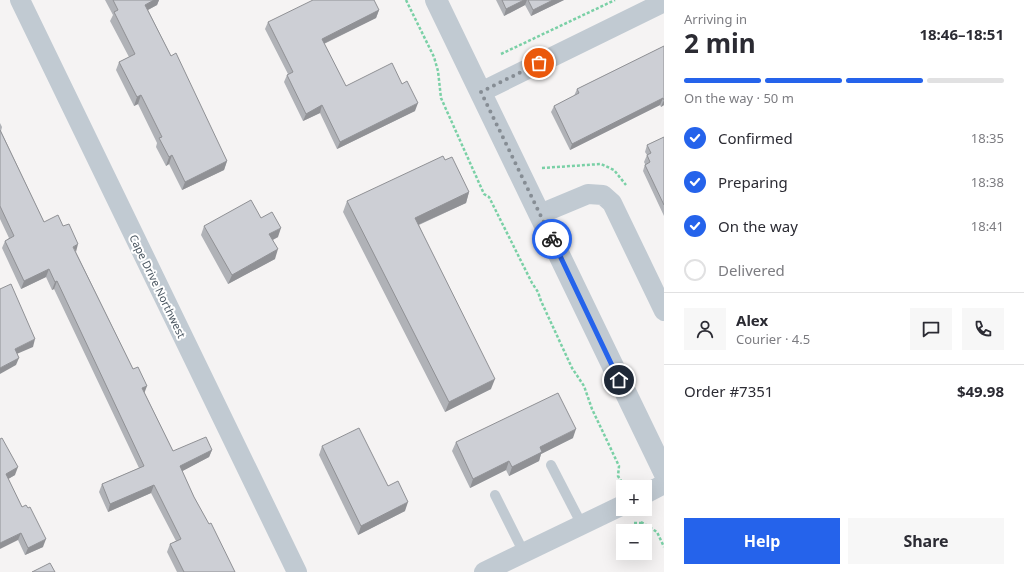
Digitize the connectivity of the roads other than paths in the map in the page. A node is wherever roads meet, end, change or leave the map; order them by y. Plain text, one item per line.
1 (20, 0) edge
2 (436, 0) edge
3 (664, 2) edge
4 (481, 92) junction
5 (540, 214) junction
6 (664, 311) edge
7 (551, 466) dead end
8 (664, 472) edge
9 (664, 484) edge
10 (652, 490) edge
11 (495, 495) dead end
12 (616, 515) edge
13 (582, 525) junction
14 (524, 553) junction
15 (297, 572) edge
16 (484, 572) edge

1 - 15 street, Cape Drive Northwest
2 - 4 street
3 - 4 street
4 - 5 street
5 - 6 street
5 - 8 street
7 - 13 lane
9 - 10 street
11 - 14 lane
12 - 13 street
13 - 14 street
14 - 16 street

